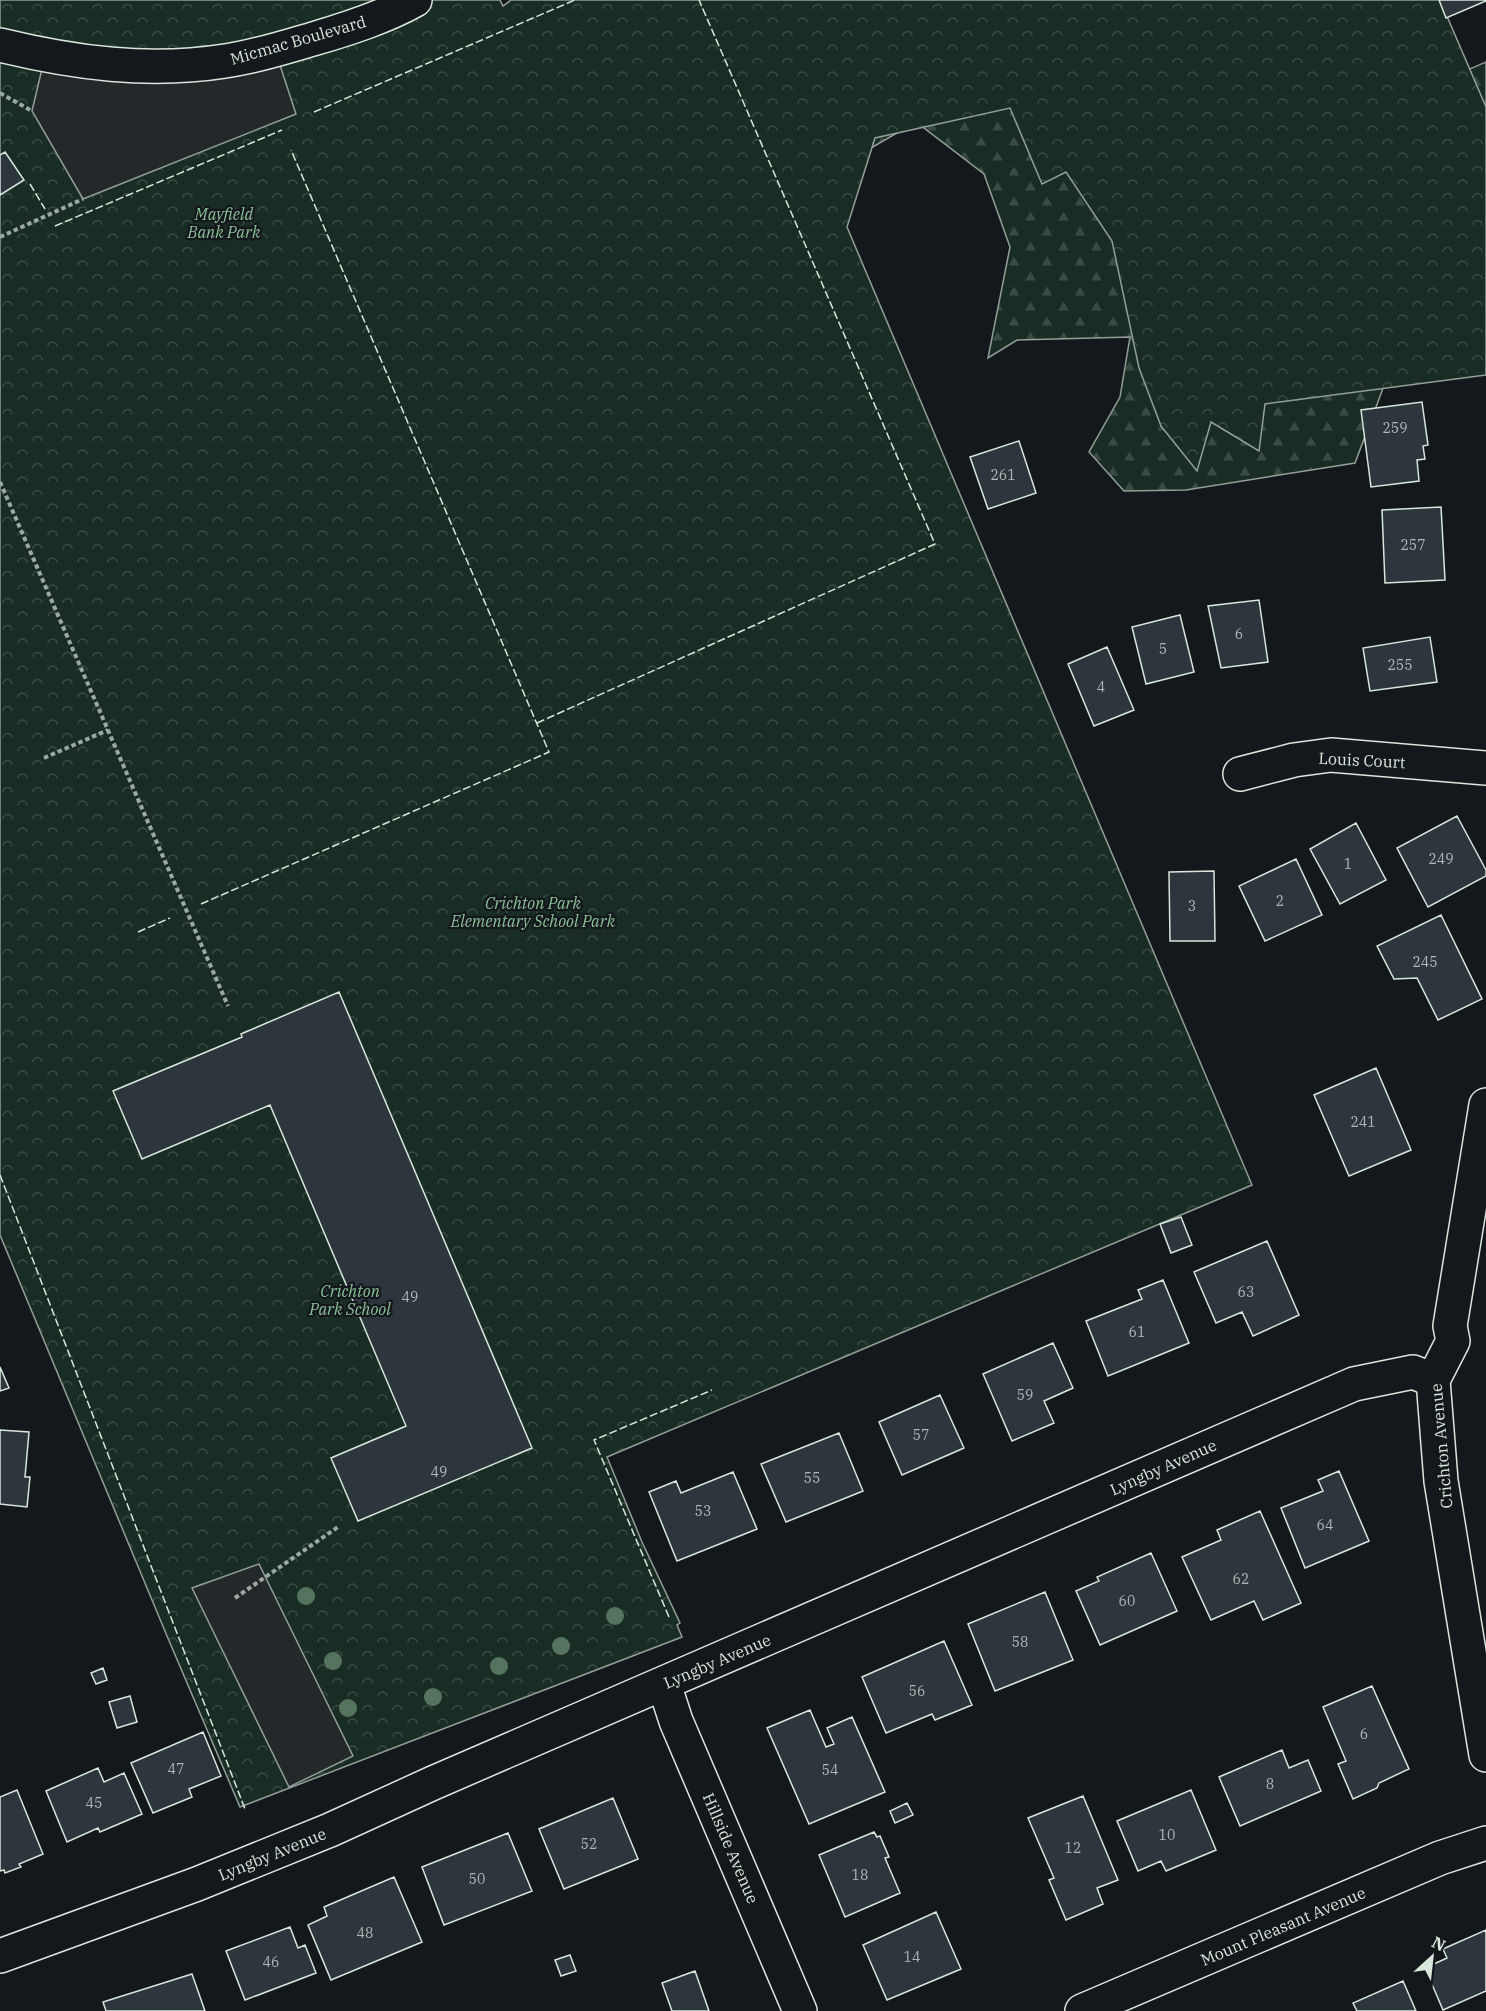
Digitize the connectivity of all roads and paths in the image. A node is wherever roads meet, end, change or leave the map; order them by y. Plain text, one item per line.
1 (415, 0) edge
2 (0, 45) edge
3 (0, 93) edge
4 (32, 111) dead end
5 (83, 199) dead end
6 (0, 237) edge
7 (0, 482) edge
8 (108, 730) junction
9 (44, 758) dead end
10 (1486, 768) edge
11 (1240, 774) dead end
12 (228, 1006) dead end
13 (1486, 1105) edge
14 (1433, 1380) junction
15 (338, 1527) dead end
16 (235, 1598) dead end
17 (664, 1684) junction
18 (1486, 1755) edge
19 (1486, 1843) edge
20 (0, 1956) edge
21 (800, 2011) edge
22 (1082, 2011) edge

1 - 2 street, Micmac Boulevard
3 - 4 path
5 - 6 path
7 - 8 path
8 - 9 path
8 - 12 path
10 - 11 street, Louis Court
13 - 14 street, Crichton Avenue
14 - 17 street, Lyngby Avenue
14 - 18 street, Crichton Avenue
15 - 16 path
17 - 20 street, Lyngby Avenue
17 - 21 street, Hillside Avenue
19 - 22 street, Mount Pleasant Avenue

